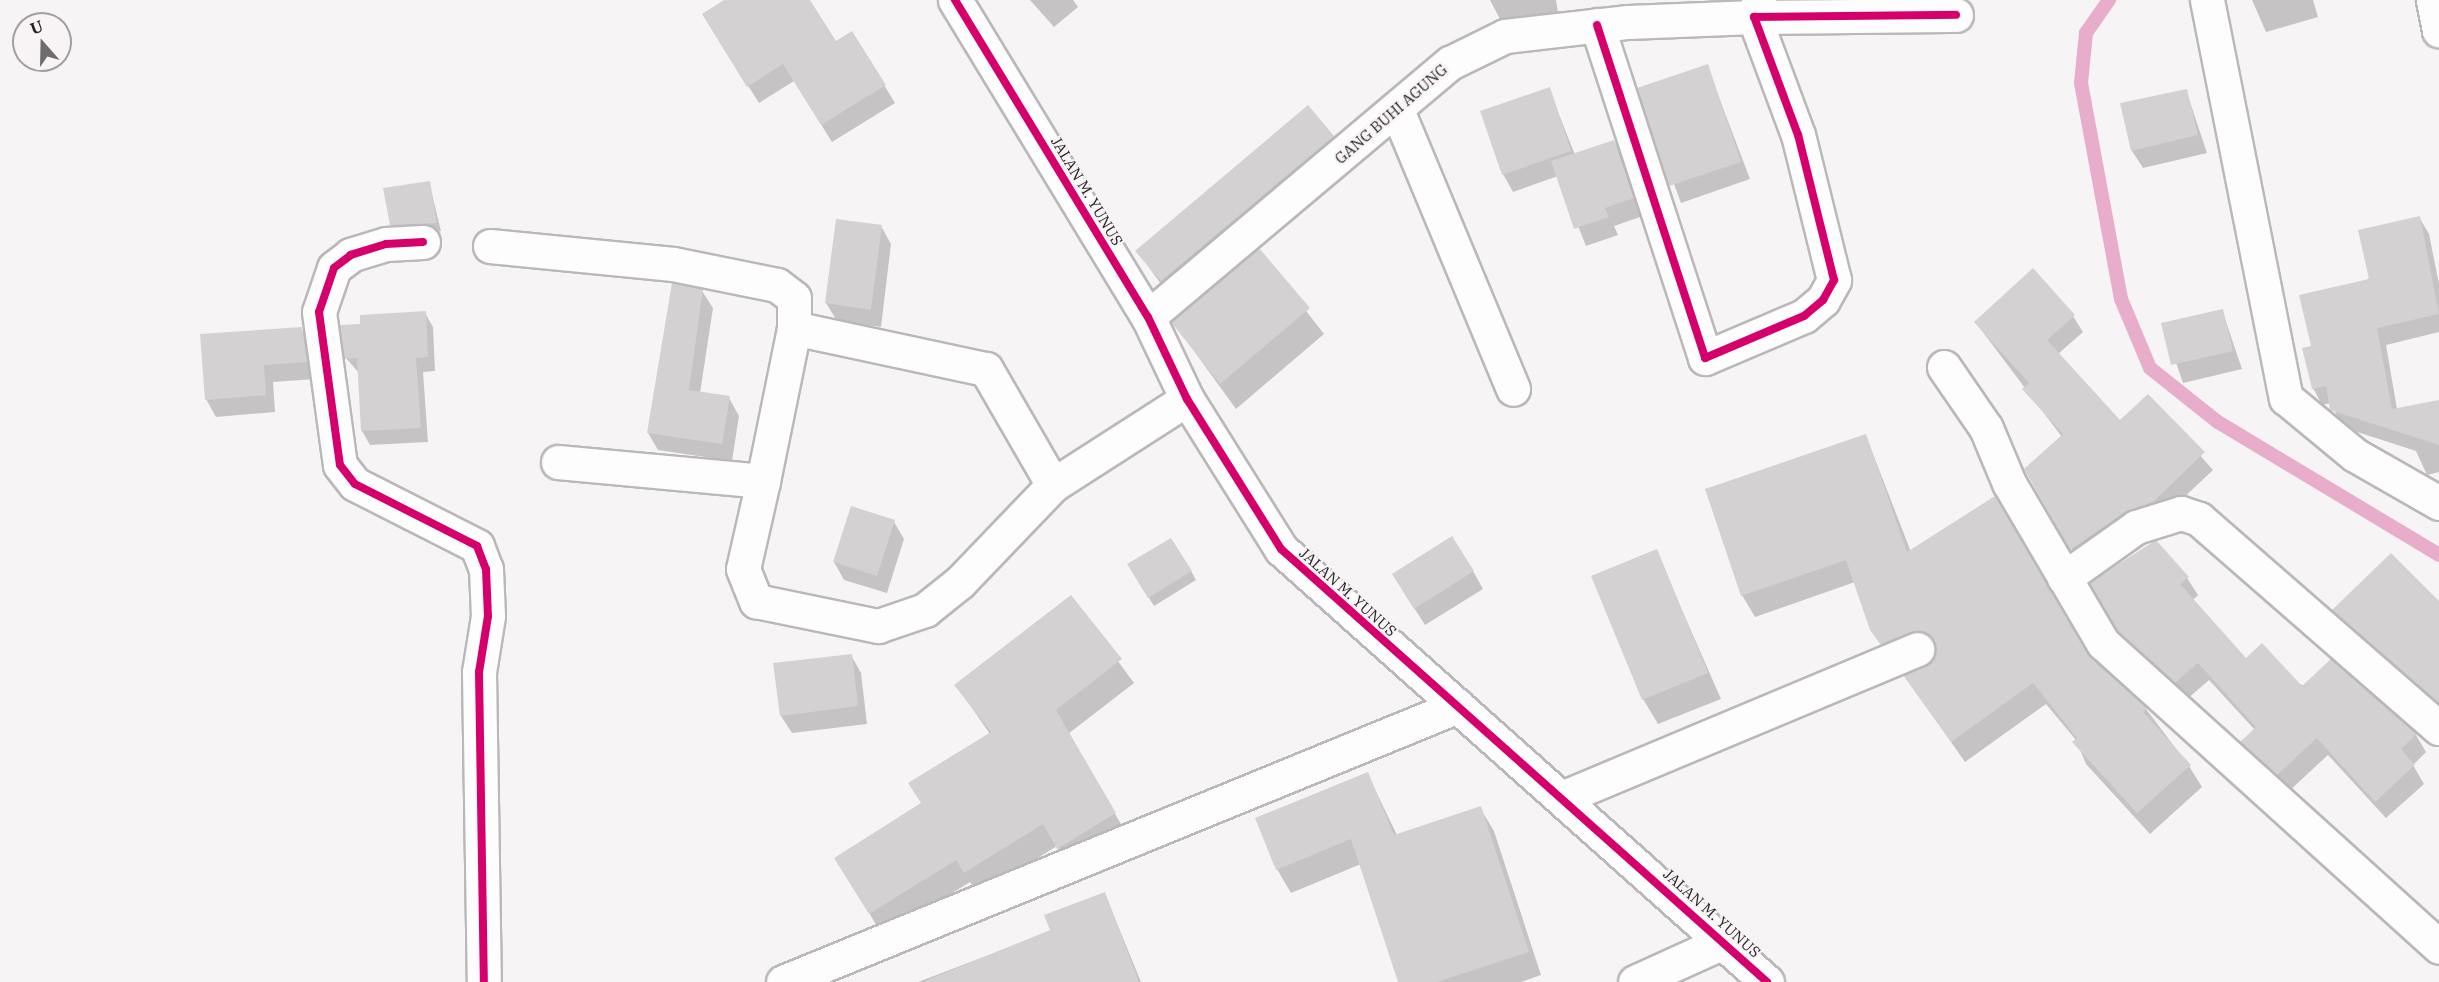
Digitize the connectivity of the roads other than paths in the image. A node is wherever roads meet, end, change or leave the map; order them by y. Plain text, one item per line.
1 (955, 0) edge
2 (2207, 0) edge
3 (2433, 0) edge
4 (1757, 8) edge
5 (1625, 11) edge
6 (1956, 15) dead end
7 (1597, 25) junction
8 (2439, 30) edge
9 (1397, 110) junction
10 (423, 242) dead end
11 (490, 246) dead end
12 (1148, 317) junction
13 (794, 328) junction
14 (1944, 367) dead end
15 (1513, 389) dead end
16 (1195, 410) junction
17 (558, 462) dead end
18 (763, 481) junction
19 (1053, 485) junction
20 (2439, 503) edge
21 (2064, 578) junction
22 (1917, 649) dead end
23 (1458, 706) junction
24 (2439, 728) edge
25 (1564, 796) junction
26 (1723, 942) junction
27 (2439, 947) edge
28 (484, 982) edge
29 (783, 982) edge
30 (1635, 982) edge
31 (1767, 982) edge

1 - 12 street, JALAN M. YUNUS
2 - 20 street
3 - 8 street
4 - 5 street, GANG BUHI AGUNG
4 - 6 street, GANG BUHI AGUNG
4 - 7 street
5 - 7 street, GANG BUHI AGUNG
7 - 9 street, GANG BUHI AGUNG
9 - 12 street, GANG BUHI AGUNG
9 - 15 street
10 - 28 street
11 - 13 street
12 - 16 street, JALAN M. YUNUS
13 - 18 street
13 - 19 street
14 - 21 street
16 - 19 street
16 - 23 street, JALAN M. YUNUS
17 - 18 street
18 - 19 street
21 - 24 street
21 - 27 street
22 - 25 street
23 - 25 street, JALAN M. YUNUS
23 - 29 street
25 - 26 street, JALAN M. YUNUS
26 - 30 street
26 - 31 street, JALAN M. YUNUS

